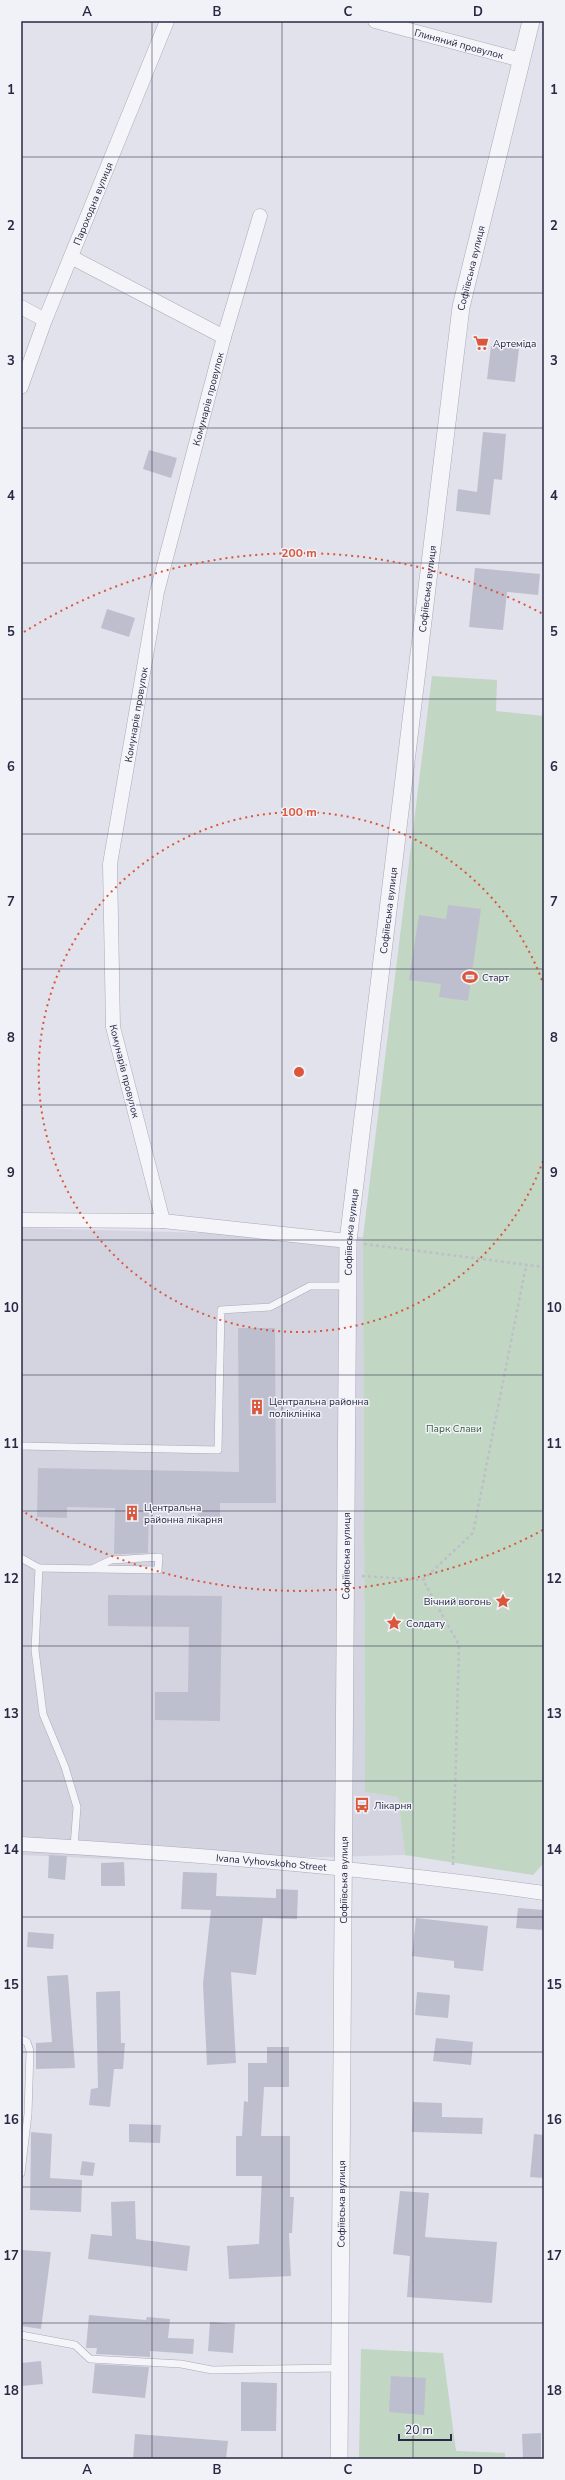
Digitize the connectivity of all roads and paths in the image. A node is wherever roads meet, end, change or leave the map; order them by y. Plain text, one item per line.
1 (167, 21) edge
2 (375, 21) edge
3 (530, 21) edge
4 (521, 60) junction
5 (260, 216) dead end
6 (71, 258) junction
7 (21, 307) edge
8 (45, 320) junction
9 (224, 337) junction
10 (21, 387) edge
11 (21, 1220) edge
12 (163, 1221) junction
13 (348, 1241) junction
14 (526, 1266) junction
15 (544, 1267) edge
16 (348, 1286) junction
17 (21, 1446) edge
18 (21, 1558) edge
19 (39, 1568) junction
20 (94, 1568) junction
21 (346, 1575) junction
22 (423, 1580) junction
23 (21, 1844) edge
24 (74, 1847) junction
25 (344, 1869) junction
26 (452, 1880) junction
27 (544, 1893) edge
28 (21, 2039) edge
29 (21, 2173) edge
30 (21, 2334) edge
31 (340, 2368) junction
32 (339, 2459) edge

1 - 6 street, Пароходна вулиця
2 - 4 street, Глиняний провулок
3 - 4 street, Софіївська вулиця
4 - 13 street, Софіївська вулиця
5 - 9 street, Комунарів провулок
6 - 8 street, Пароходна вулиця
6 - 9 street
7 - 8 street
8 - 10 street, Пароходна вулиця
9 - 12 street, Комунарів провулок
11 - 12 street
12 - 13 street
13 - 14 path
13 - 16 street, Софіївська вулиця
14 - 15 path
14 - 22 path
16 - 17 lane
16 - 21 street, Софіївська вулиця
18 - 19 lane
19 - 20 lane
19 - 24 lane
20 - 20 lane
21 - 22 path
21 - 25 street, Софіївська вулиця
22 - 26 path
23 - 24 street, Ivana Vyhovskoho Street
24 - 25 street, Ivana Vyhovskoho Street
25 - 26 street, Ivana Vyhovskoho Street
25 - 31 street, Софіївська вулиця
26 - 27 street, Ivana Vyhovskoho Street
28 - 29 lane
30 - 31 lane
31 - 32 street, Софіївська вулиця

